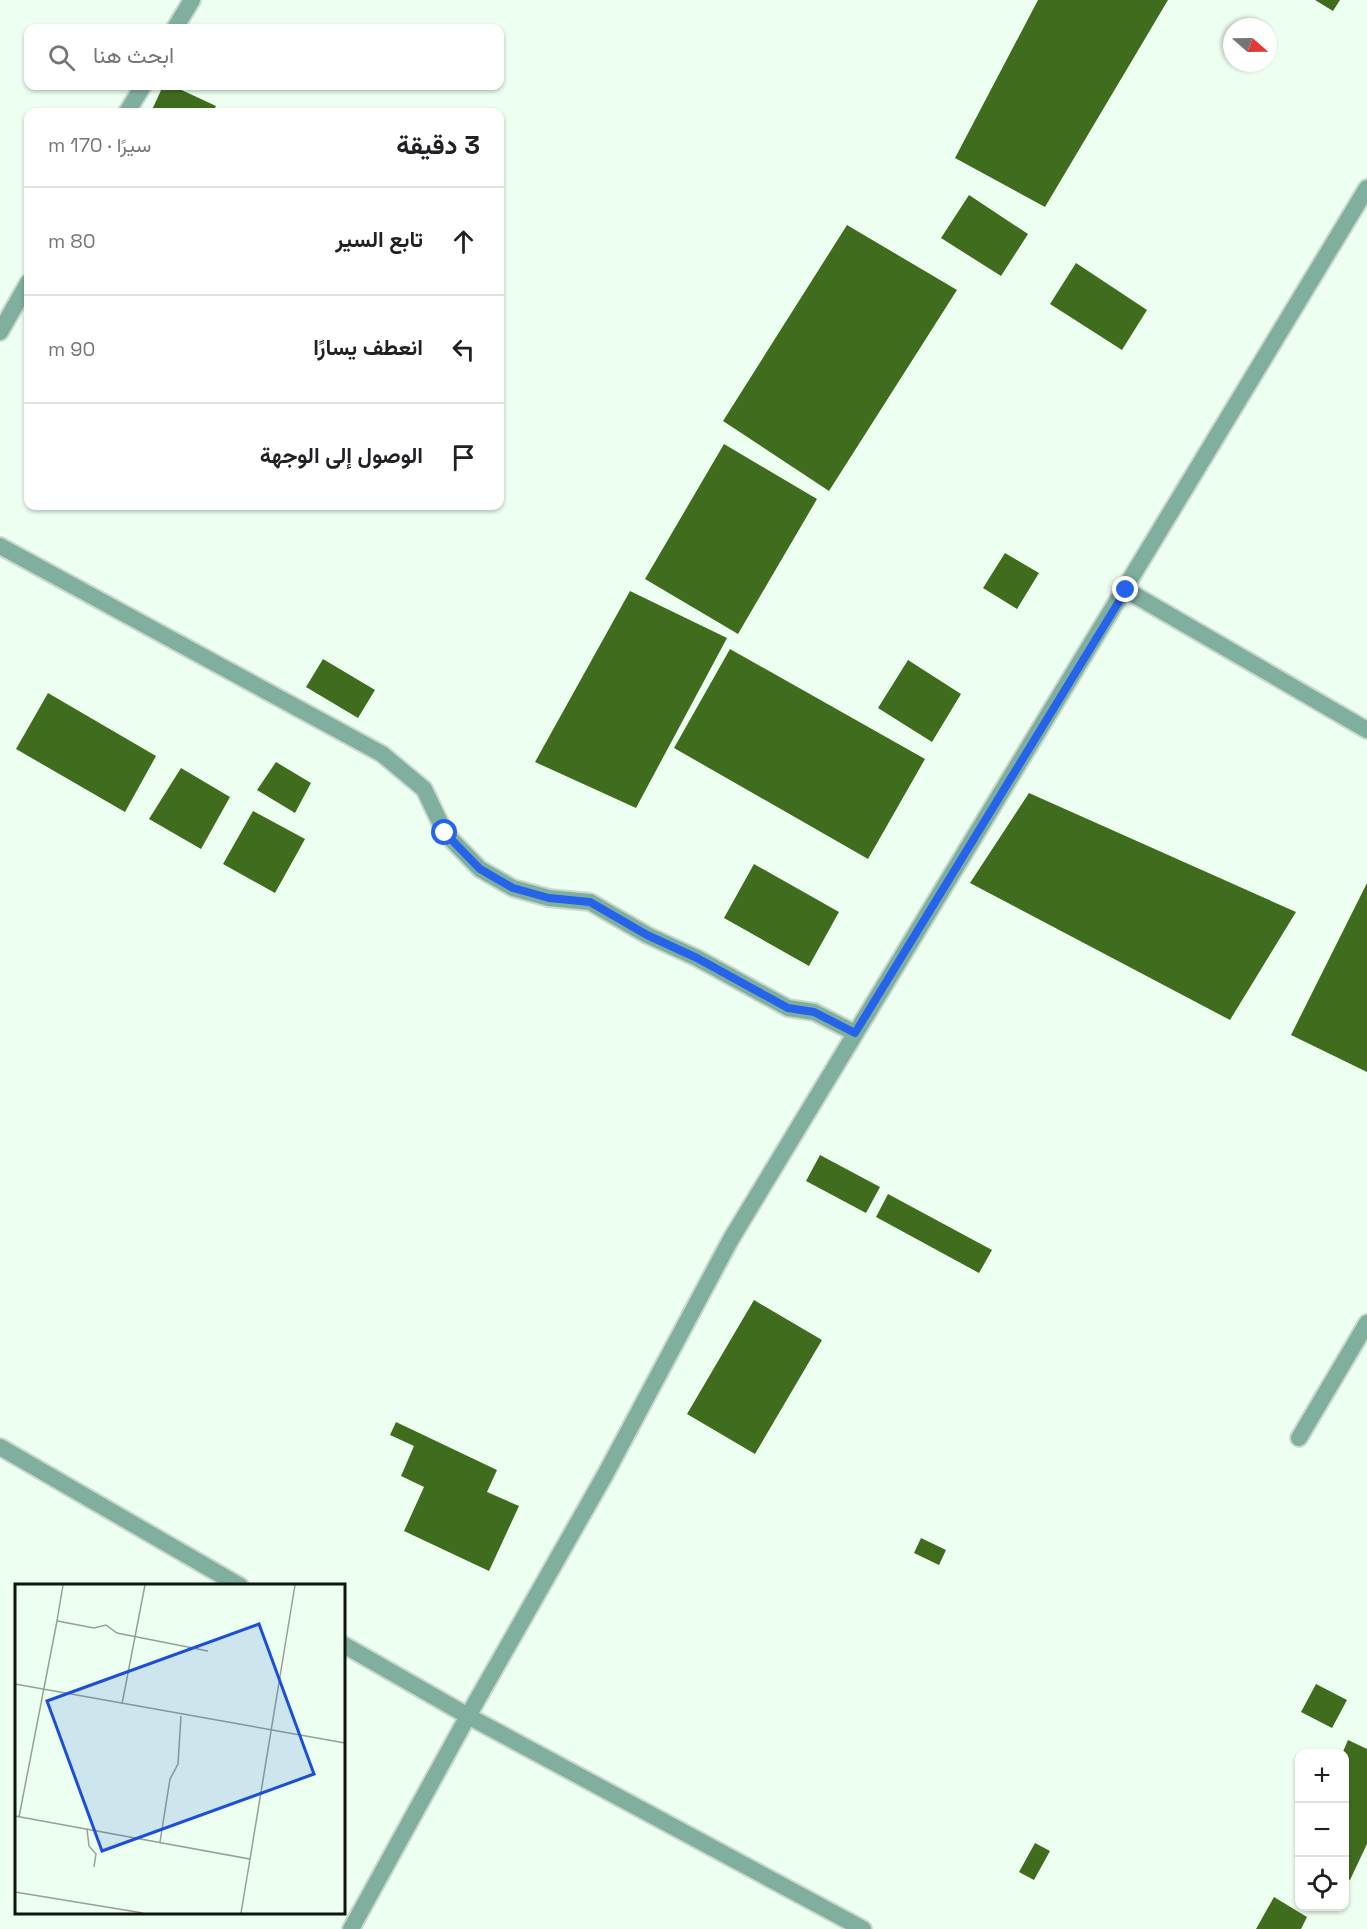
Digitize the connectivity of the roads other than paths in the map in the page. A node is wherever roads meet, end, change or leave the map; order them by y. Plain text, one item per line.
1 (192, 0) edge
2 (178, 24) edge
3 (141, 90) edge
4 (129, 108) edge
5 (1367, 188) edge
6 (24, 290) edge
7 (0, 332) edge
8 (0, 546) edge
9 (1126, 590) junction
10 (1367, 730) edge
11 (855, 1033) junction
12 (1367, 1323) edge
13 (1299, 1438) dead end
14 (0, 1448) edge
15 (237, 1584) edge
16 (345, 1646) edge
17 (468, 1716) junction
18 (351, 1929) edge
19 (863, 1929) edge

1 - 2 street
3 - 4 street
5 - 9 street
6 - 7 street
8 - 11 street
9 - 10 street
9 - 11 street
11 - 17 street
12 - 13 street
14 - 15 street
16 - 17 street
17 - 18 street
17 - 19 street

